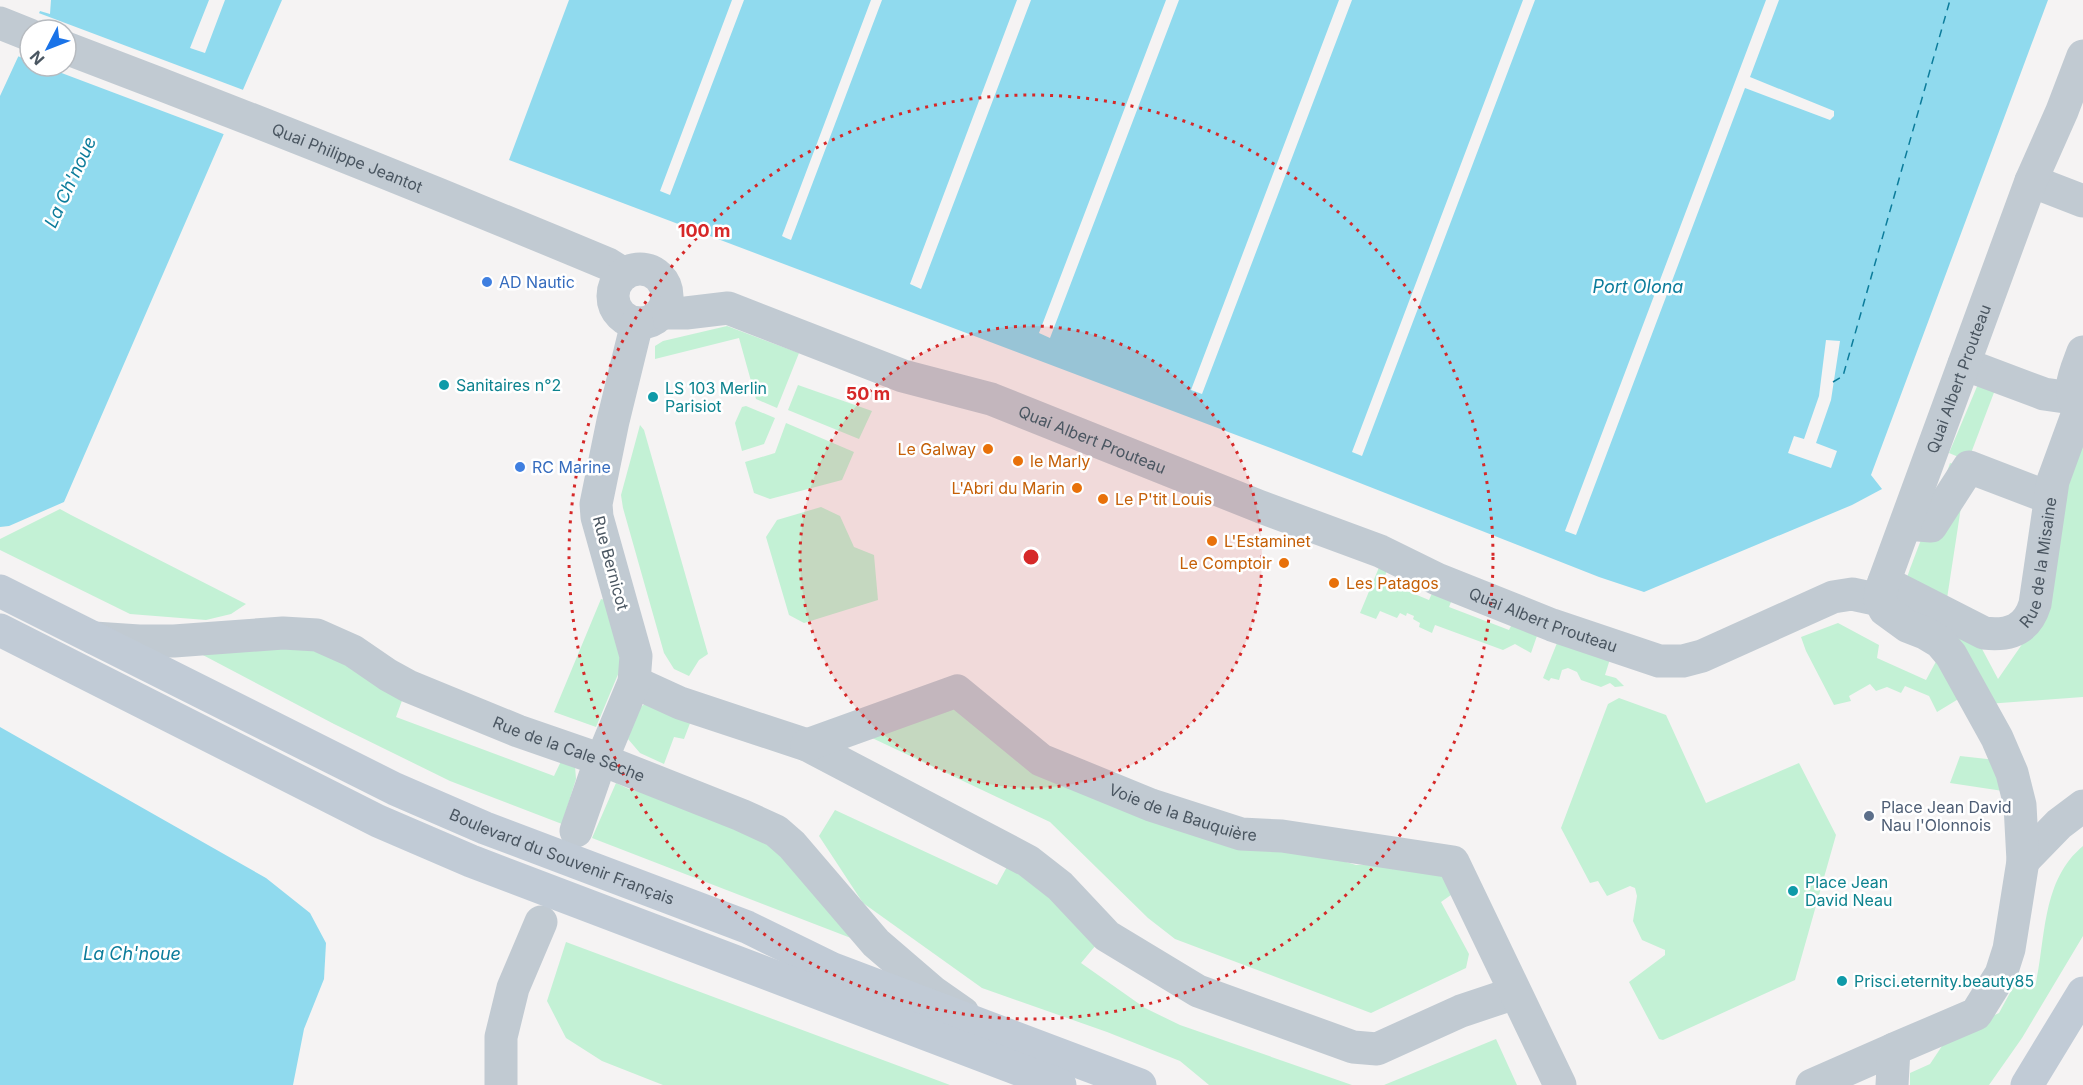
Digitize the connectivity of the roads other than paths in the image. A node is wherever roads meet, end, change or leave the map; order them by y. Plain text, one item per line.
1 (78, 53) edge
2 (2083, 56) edge
3 (2072, 115) edge
4 (2031, 181) junction
5 (2083, 201) edge
6 (624, 274) junction
7 (650, 318) junction
8 (2083, 352) edge
9 (1964, 364) junction
10 (2072, 398) junction
11 (2050, 498) junction
12 (1905, 524) junction
13 (0, 591) edge
14 (1882, 591) junction
15 (0, 630) edge
16 (93, 638) junction
17 (634, 682) junction
18 (807, 745) junction
19 (602, 760) junction
20 (2083, 807) edge
21 (576, 831) dead end
22 (2023, 861) junction
23 (541, 922) dead end
24 (1515, 993) junction
25 (2083, 993) edge
26 (977, 1022) junction
27 (1894, 1049) junction
28 (506, 1083) edge
29 (1060, 1085) edge
30 (1140, 1085) edge
31 (1560, 1085) edge
32 (1812, 1085) edge
33 (1892, 1085) edge
34 (2027, 1085) edge

1 - 6 street, Quai Philippe Jeantot
2 - 3 street, Quai Albert Prouteau
3 - 4 street, Quai Albert Prouteau
4 - 5 street
4 - 9 street, Quai Albert Prouteau
6 - 7 street
6 - 7 street
7 - 14 street, Quai Albert Prouteau
7 - 17 street, Rue Bernicot
8 - 10 street, Rue de la Misaine
9 - 10 street
9 - 12 street, Quai Albert Prouteau
10 - 11 street, Rue de la Misaine
11 - 12 street
11 - 14 street, Rue de la Misaine
12 - 14 street, Quai Albert Prouteau
13 - 16 main road, Boulevard du Souvenir Français
14 - 22 street
15 - 29 main road
16 - 19 street, Rue de la Cale Sèche
16 - 26 main road, Boulevard du Souvenir Français
17 - 18 street
17 - 19 street
18 - 24 street
18 - 24 street, Voie de la Bauquière
19 - 21 street
19 - 26 street, Rue de la Cale Sèche
20 - 22 street
22 - 27 street
23 - 28 street
24 - 31 street, Voie de la Bauquière
25 - 34 main road
26 - 30 main road, Boulevard du Souvenir Français
27 - 32 street
27 - 33 street

